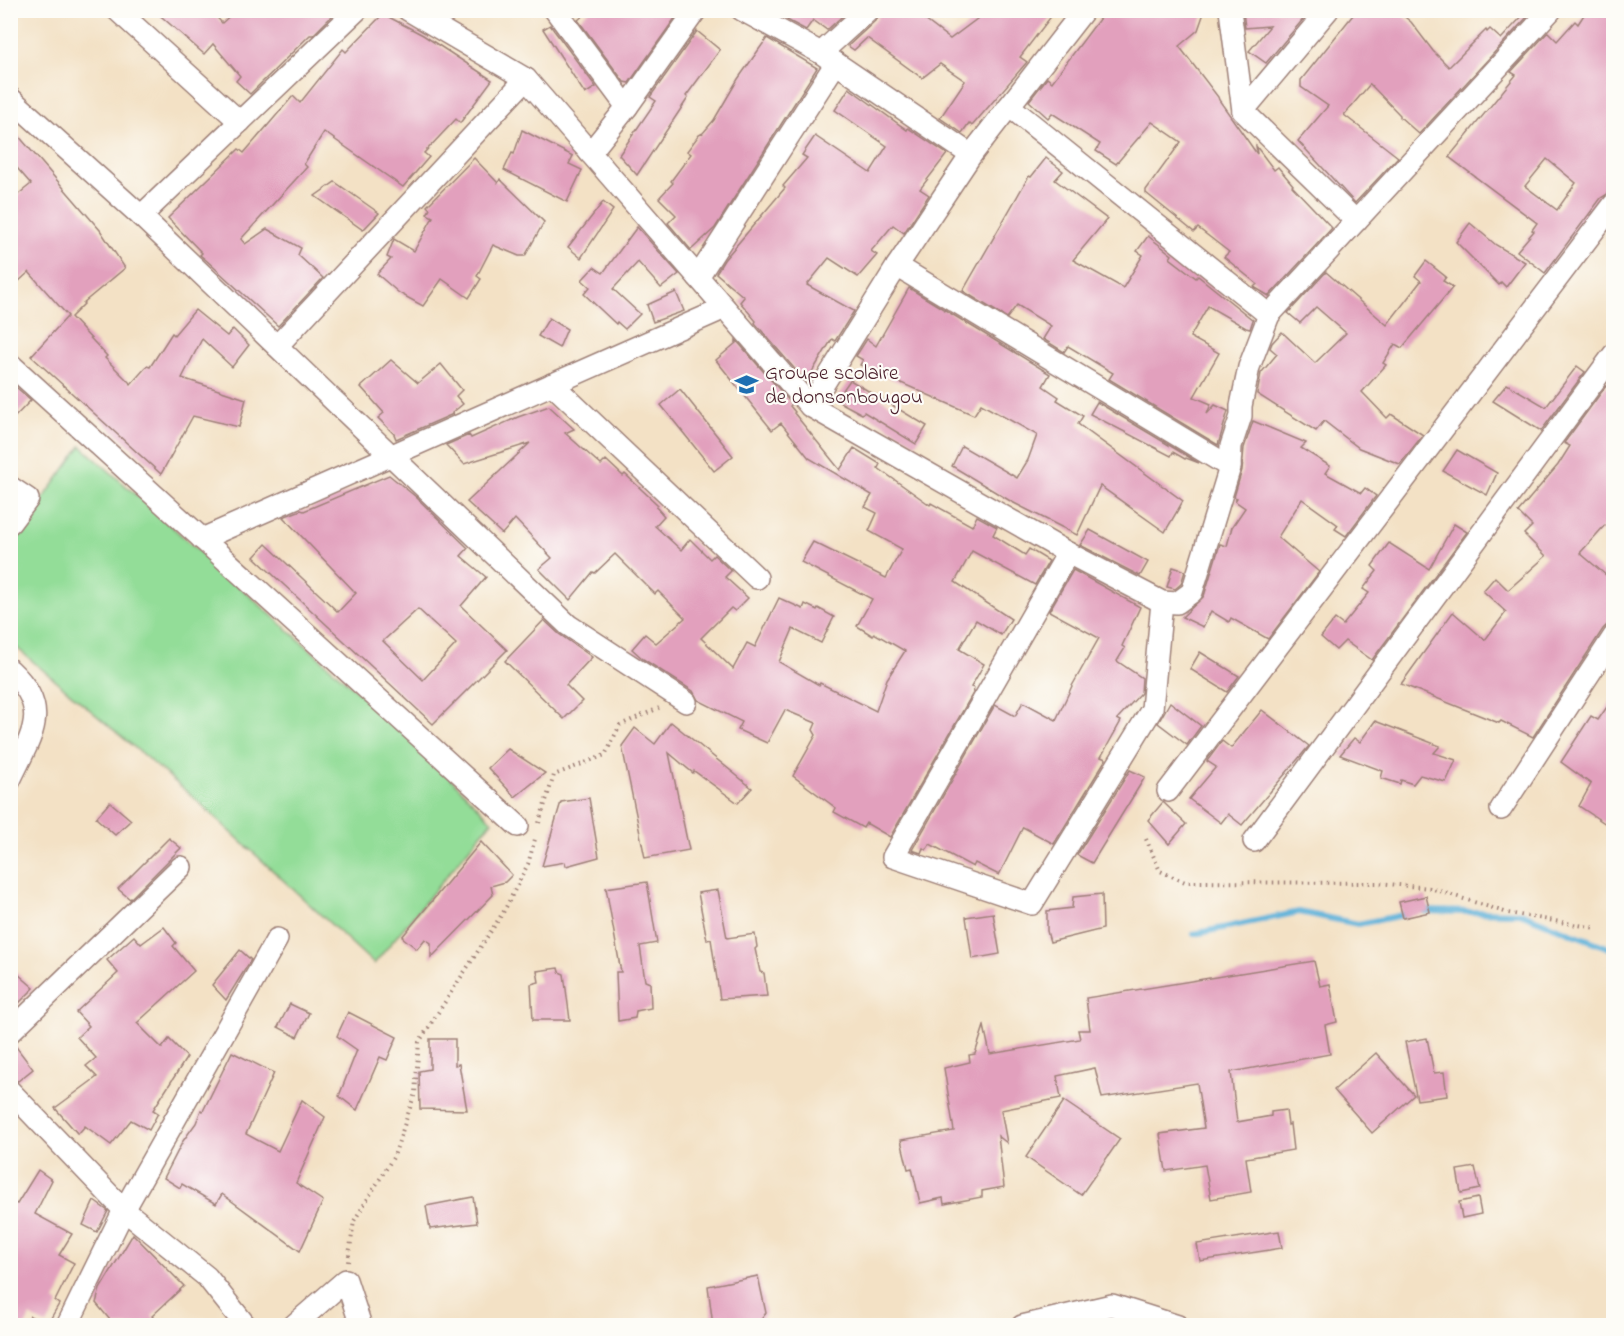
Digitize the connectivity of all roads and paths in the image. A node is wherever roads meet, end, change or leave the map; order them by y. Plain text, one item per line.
1 (117, 10) edge
2 (357, 10) edge
3 (408, 10) edge
4 (555, 10) edge
5 (696, 10) edge
6 (742, 10) edge
7 (868, 10) edge
8 (1084, 10) edge
9 (1230, 10) edge
10 (1328, 10) edge
11 (1551, 10) edge
12 (828, 58) junction
13 (526, 79) junction
14 (10, 98) edge
15 (1009, 106) junction
16 (627, 107) junction
17 (1244, 111) junction
18 (240, 122) junction
19 (590, 153) junction
20 (970, 155) junction
21 (1614, 204) edge
22 (141, 216) junction
23 (1356, 221) junction
24 (897, 266) junction
25 (698, 277) junction
26 (725, 308) junction
27 (1269, 315) junction
28 (277, 346) junction
29 (1614, 354) edge
30 (10, 364) edge
31 (552, 384) junction
32 (810, 406) junction
33 (392, 456) junction
34 (1230, 467) junction
35 (10, 487) edge
36 (10, 523) edge
37 (202, 539) junction
38 (1068, 553) junction
39 (757, 578) dead end
40 (1162, 602) junction
41 (1614, 636) edge
42 (10, 670) edge
43 (681, 700) joint
44 (10, 780) edge
45 (1168, 791) dead end
46 (1501, 809) dead end
47 (531, 830) junction
48 (1146, 839) dead end
49 (1254, 841) dead end
50 (181, 867) dead end
51 (1596, 928) dead end
52 (277, 939) dead end
53 (10, 1032) edge
54 (10, 1091) edge
55 (124, 1210) junction
56 (345, 1280) junction
57 (67, 1326) edge
58 (246, 1326) edge
59 (293, 1326) edge
60 (361, 1326) edge
61 (1022, 1326) edge
62 (1178, 1326) edge

1 - 18 street
2 - 18 street
3 - 13 street
4 - 16 street
5 - 16 street
6 - 12 street
7 - 12 street
8 - 15 street
9 - 17 street
10 - 17 street
11 - 23 street
12 - 20 street
12 - 25 street
13 - 19 street
13 - 28 street
14 - 22 street
15 - 20 street
15 - 27 street
16 - 19 street
17 - 23 street
18 - 22 street
19 - 25 street
20 - 24 street
21 - 45 street
22 - 28 street
23 - 27 street
24 - 32 street
24 - 34 street
25 - 26 street
26 - 31 street
26 - 32 street
27 - 34 street
28 - 33 street
29 - 49 street
30 - 37 street
31 - 33 street
31 - 39 street
32 - 38 street
33 - 37 street
33 - 43 street
34 - 40 street
35 - 36 street
37 - 47 street
38 - 40 street
38 - 40 street
41 - 46 street
42 - 44 street
43 - 47 path
47 - 56 path
48 - 51 path
50 - 53 street
52 - 55 street
54 - 55 street
55 - 57 street
55 - 58 street
56 - 59 street
56 - 60 street
61 - 62 street

